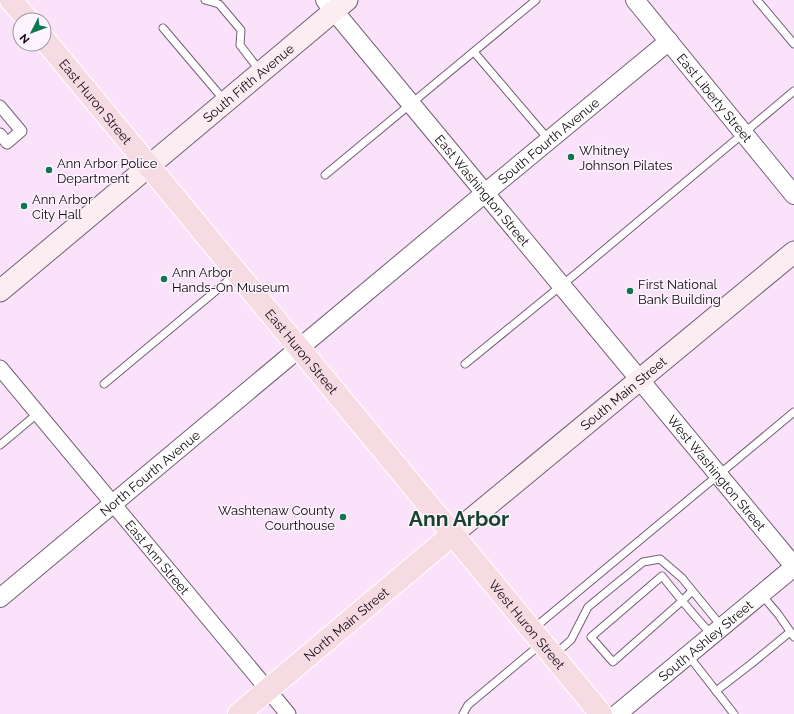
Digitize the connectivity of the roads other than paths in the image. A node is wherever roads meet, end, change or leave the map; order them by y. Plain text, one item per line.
1 (11, 0) edge
2 (205, 0) edge
3 (536, 0) edge
4 (635, 0) edge
5 (757, 0) edge
6 (335, 4) edge
7 (21, 12) edge
8 (163, 28) dead end
9 (669, 42) junction
10 (794, 44) edge
11 (52, 49) edge
12 (474, 52) junction
13 (261, 72) junction
14 (794, 91) edge
15 (226, 102) junction
16 (411, 104) junction
17 (0, 106) edge
18 (744, 133) junction
19 (0, 134) edge
20 (549, 140) junction
21 (148, 166) junction
22 (325, 175) dead end
23 (485, 193) junction
24 (794, 195) edge
25 (794, 252) edge
26 (238, 273) junction
27 (561, 286) junction
28 (0, 291) edge
29 (300, 348) junction
30 (465, 364) dead end
31 (0, 368) edge
32 (640, 380) junction
33 (104, 384) dead end
34 (794, 412) edge
35 (37, 414) junction
36 (0, 444) edge
37 (719, 475) junction
38 (113, 504) junction
39 (453, 534) junction
40 (794, 567) edge
41 (692, 591) junction
42 (761, 594) junction
43 (0, 598) edge
44 (682, 601) junction
45 (717, 631) junction
46 (792, 634) edge
47 (542, 643) junction
48 (688, 655) junction
49 (268, 690) junction
50 (716, 691) junction
51 (239, 714) edge
52 (288, 714) edge
53 (463, 714) edge
54 (601, 714) edge
55 (617, 714) edge
56 (734, 714) edge

1 - 7 main road
2 - 13 lane
3 - 12 lane
4 - 9 street, East Liberty Street
5 - 10 lane
6 - 13 main road, South Fifth Avenue
6 - 16 street, East Washington Street
8 - 15 lane
9 - 18 street, East Liberty Street
9 - 20 street, South Fourth Avenue
11 - 21 main road, East Huron Street
12 - 16 lane
12 - 20 lane
13 - 15 main road, South Fifth Avenue
14 - 18 lane
15 - 21 main road, South Fifth Avenue
16 - 22 lane
16 - 23 street, East Washington Street
17 - 19 street
18 - 24 street, East Liberty Street
18 - 27 lane
20 - 23 street, South Fourth Avenue
21 - 26 main road, East Huron Street
21 - 28 main road, South Fifth Avenue
23 - 27 street, East Washington Street
23 - 29 street, South Fourth Avenue
25 - 32 main road, South Main Street
26 - 29 main road, East Huron Street
26 - 33 lane
27 - 30 lane
27 - 32 street, East Washington Street
29 - 38 street, North Fourth Avenue
29 - 39 main road, East Huron Street
31 - 35 street, East Ann Street
32 - 37 street, West Washington Street
32 - 39 main road, South Main Street
34 - 37 lane
35 - 36 lane
35 - 38 street, East Ann Street
37 - 40 street, West Washington Street
37 - 47 lane
38 - 43 street, North Fourth Avenue
38 - 49 street, East Ann Street
39 - 47 main road, West Huron Street
39 - 49 main road, North Main Street
40 - 42 street, South Ashley Street
41 - 44 lane
41 - 45 lane
41 - 47 lane
42 - 45 street, South Ashley Street
42 - 46 lane
44 - 44 lane
44 - 45 lane
45 - 48 street, South Ashley Street
46 - 50 lane
47 - 53 lane
47 - 54 main road, West Huron Street
48 - 50 lane
48 - 55 street, South Ashley Street
49 - 51 main road, North Main Street
49 - 52 street, East Ann Street
50 - 56 lane

